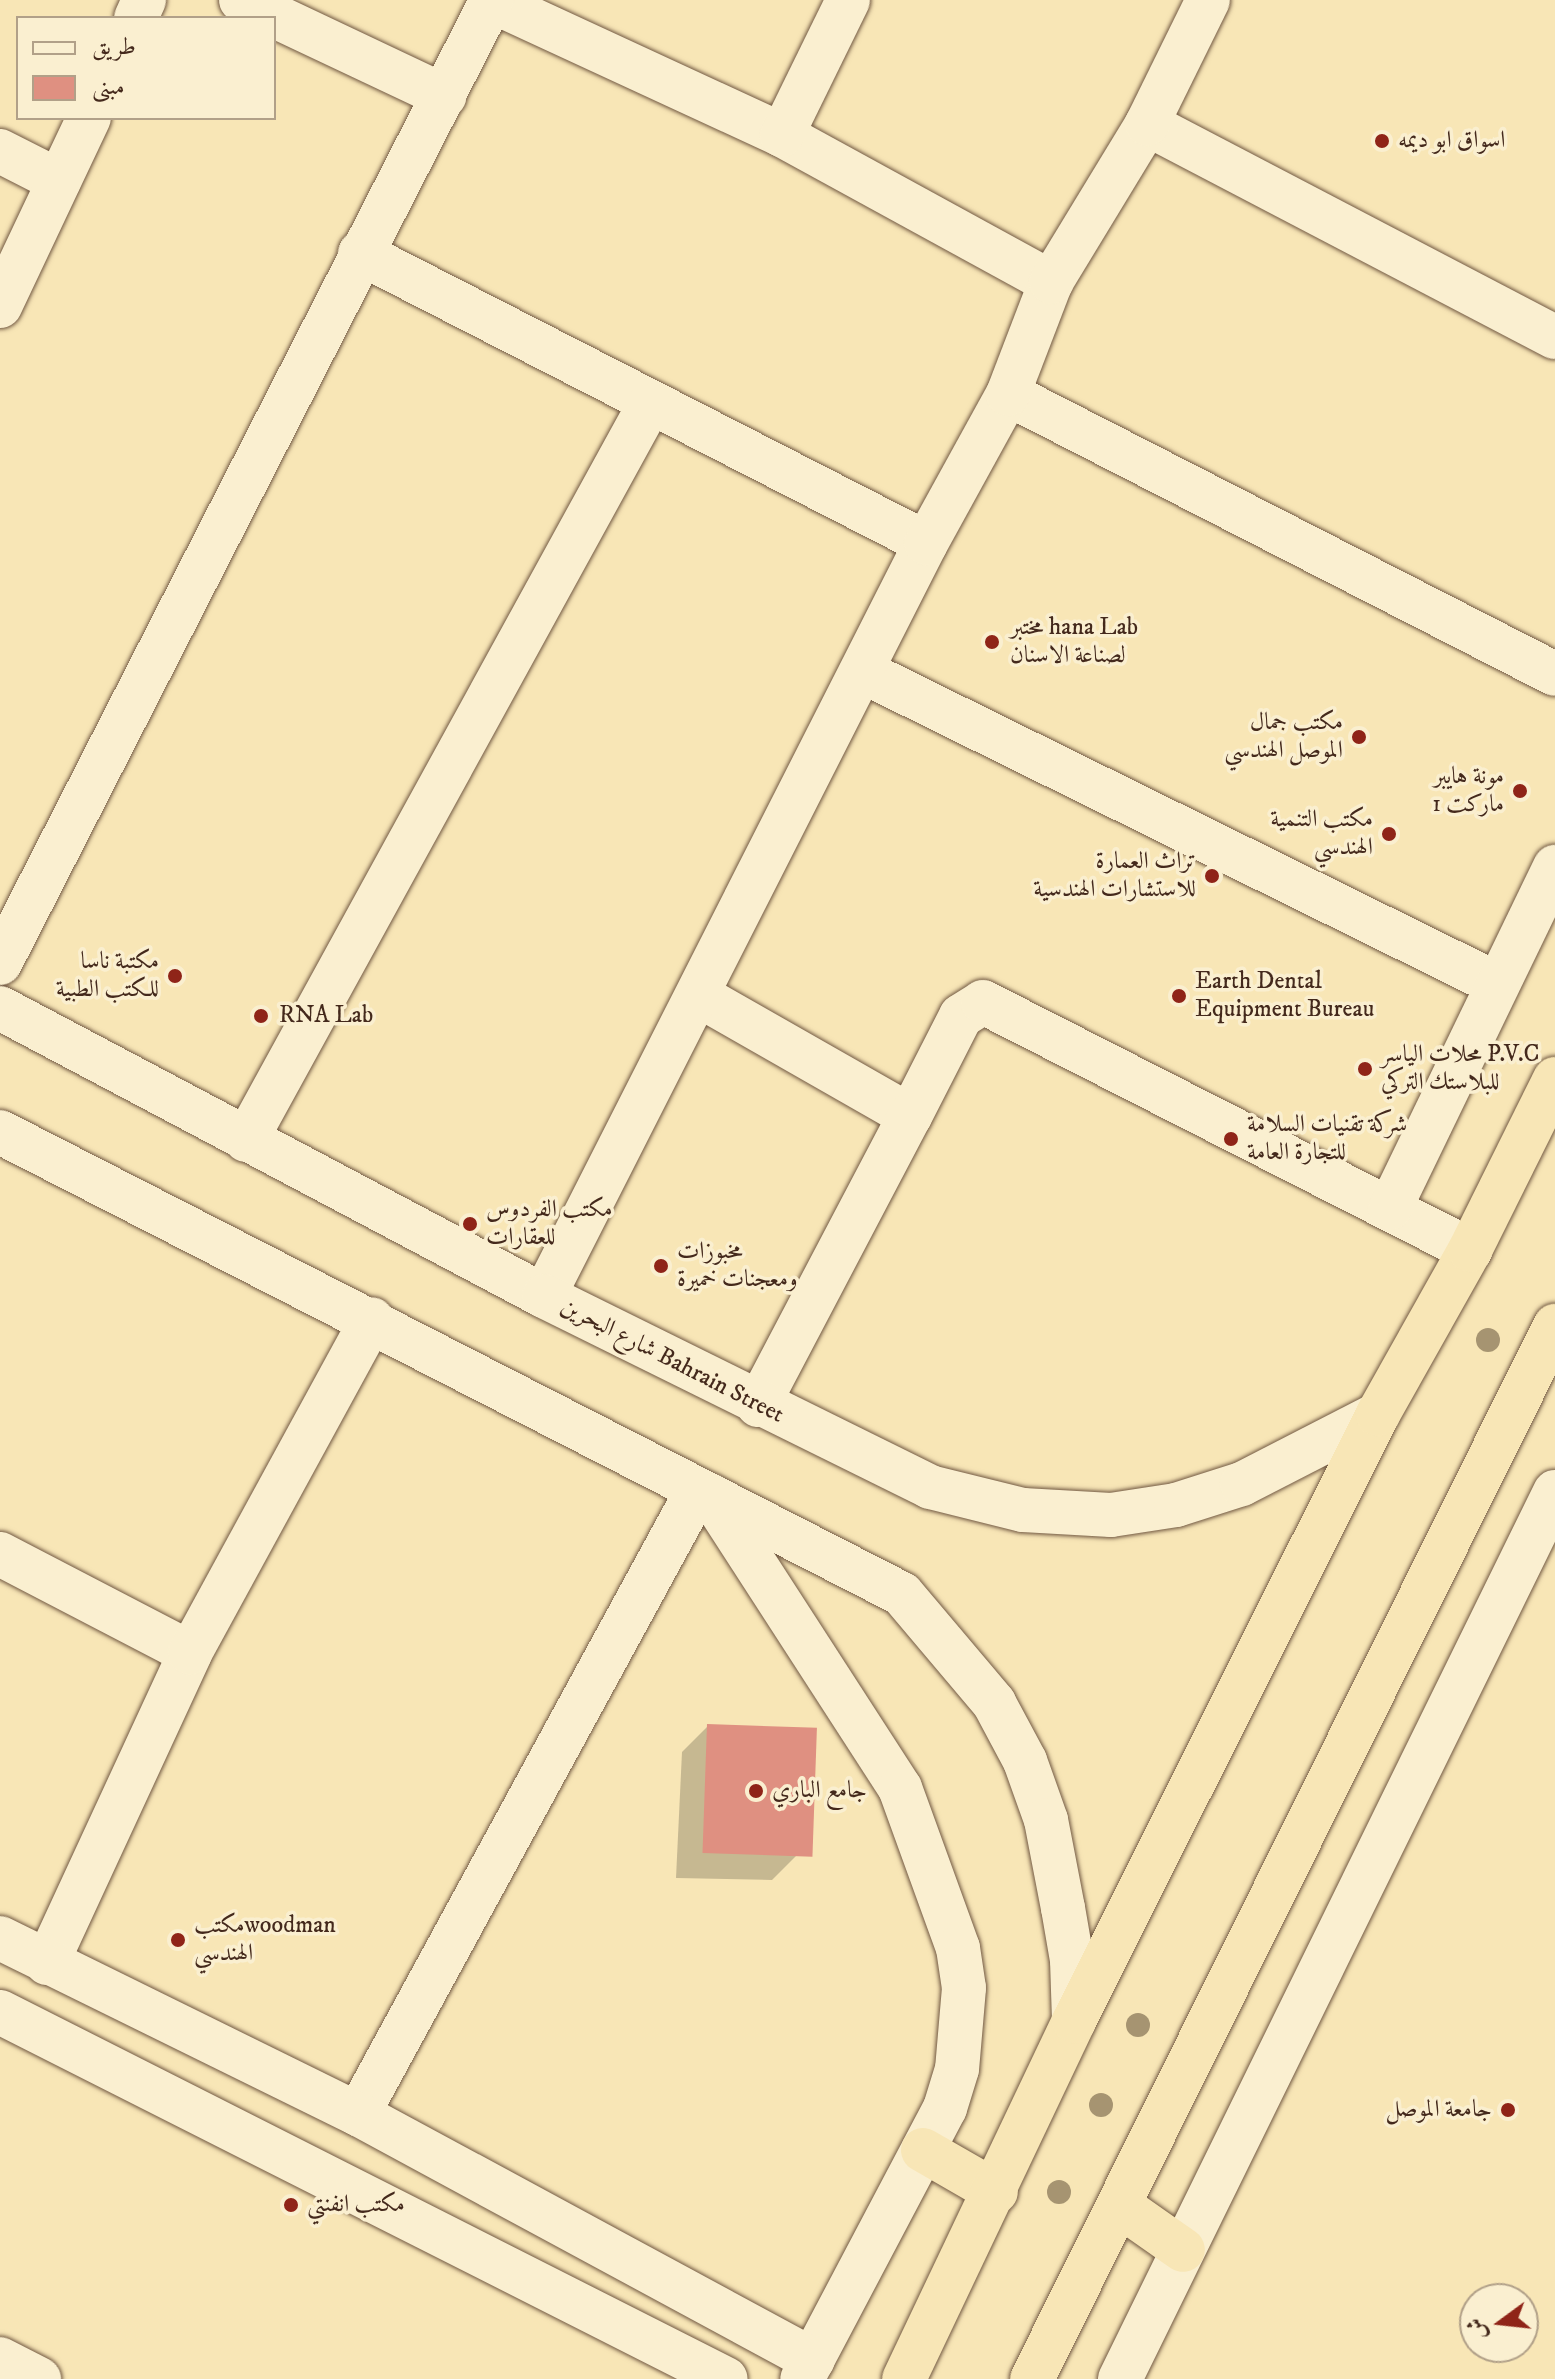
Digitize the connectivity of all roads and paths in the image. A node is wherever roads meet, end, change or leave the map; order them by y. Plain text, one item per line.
1 (241, 0) edge
2 (492, 0) edge
3 (848, 0) edge
4 (1208, 0) edge
5 (275, 16) edge
6 (276, 17) edge
7 (444, 96) junction
8 (88, 120) edge
9 (1147, 124) junction
10 (782, 135) junction
11 (0, 151) edge
12 (59, 181) junction
13 (360, 253) junction
14 (1051, 282) junction
15 (0, 306) edge
16 (1555, 337) edge
17 (1008, 394) junction
18 (649, 405) junction
19 (926, 543) junction
20 (864, 672) junction
21 (1555, 674) edge
22 (1555, 867) edge
23 (0, 963) edge
24 (1497, 984) junction
25 (698, 995) junction
26 (0, 1008) edge
27 (1555, 1079) edge
28 (910, 1116) junction
29 (0, 1132) edge
30 (246, 1140) junction
31 (1390, 1208) junction
32 (1470, 1250) junction
33 (544, 1296) junction
34 (372, 1319) junction
35 (1555, 1326) edge
36 (758, 1405) junction
37 (1378, 1414) junction
38 (704, 1492) junction
39 (1555, 1492) edge
40 (0, 1554) edge
41 (190, 1653) junction
42 (0, 1938) edge
43 (47, 1963) junction
44 (0, 2012) edge
45 (1074, 2021) junction
46 (358, 2114) junction
47 (923, 2150) junction
48 (996, 2192) junction
49 (1119, 2205) junction
50 (1183, 2250) junction
51 (0, 2359) edge
52 (808, 2369) edge
53 (39, 2379) edge
54 (726, 2379) edge
55 (904, 2379) edge
56 (1032, 2379) edge
57 (1120, 2379) edge

1 - 5 street
2 - 7 street
2 - 10 street
3 - 10 street
4 - 9 street
6 - 7 street
7 - 13 street
8 - 12 street
9 - 14 street
9 - 16 street
10 - 14 street
11 - 12 street
12 - 15 street
13 - 18 street
13 - 23 street
14 - 17 street
17 - 19 street
17 - 21 street
18 - 19 street
18 - 30 street
19 - 20 street
20 - 24 street
20 - 25 street
22 - 24 street
24 - 31 street
25 - 28 street
25 - 33 street
26 - 30 street, شارع البحرين Bahrain Street
27 - 32 highway
28 - 31 street
28 - 36 street
29 - 34 street
30 - 33 street, شارع البحرين Bahrain Street
31 - 32 street
32 - 37 highway
33 - 36 street, شارع البحرين Bahrain Street
34 - 38 street
34 - 41 street
35 - 49 highway
36 - 37 street, شارع البحرين Bahrain Street
37 - 45 highway
38 - 45 street
38 - 46 street
38 - 47 street
39 - 50 street
40 - 41 street
41 - 43 street
42 - 43 street
43 - 46 street
44 - 54 street
45 - 48 highway
46 - 52 street
47 - 48 highway
47 - 52 street
48 - 55 highway
49 - 50 highway
49 - 56 highway
50 - 57 street
51 - 53 street

